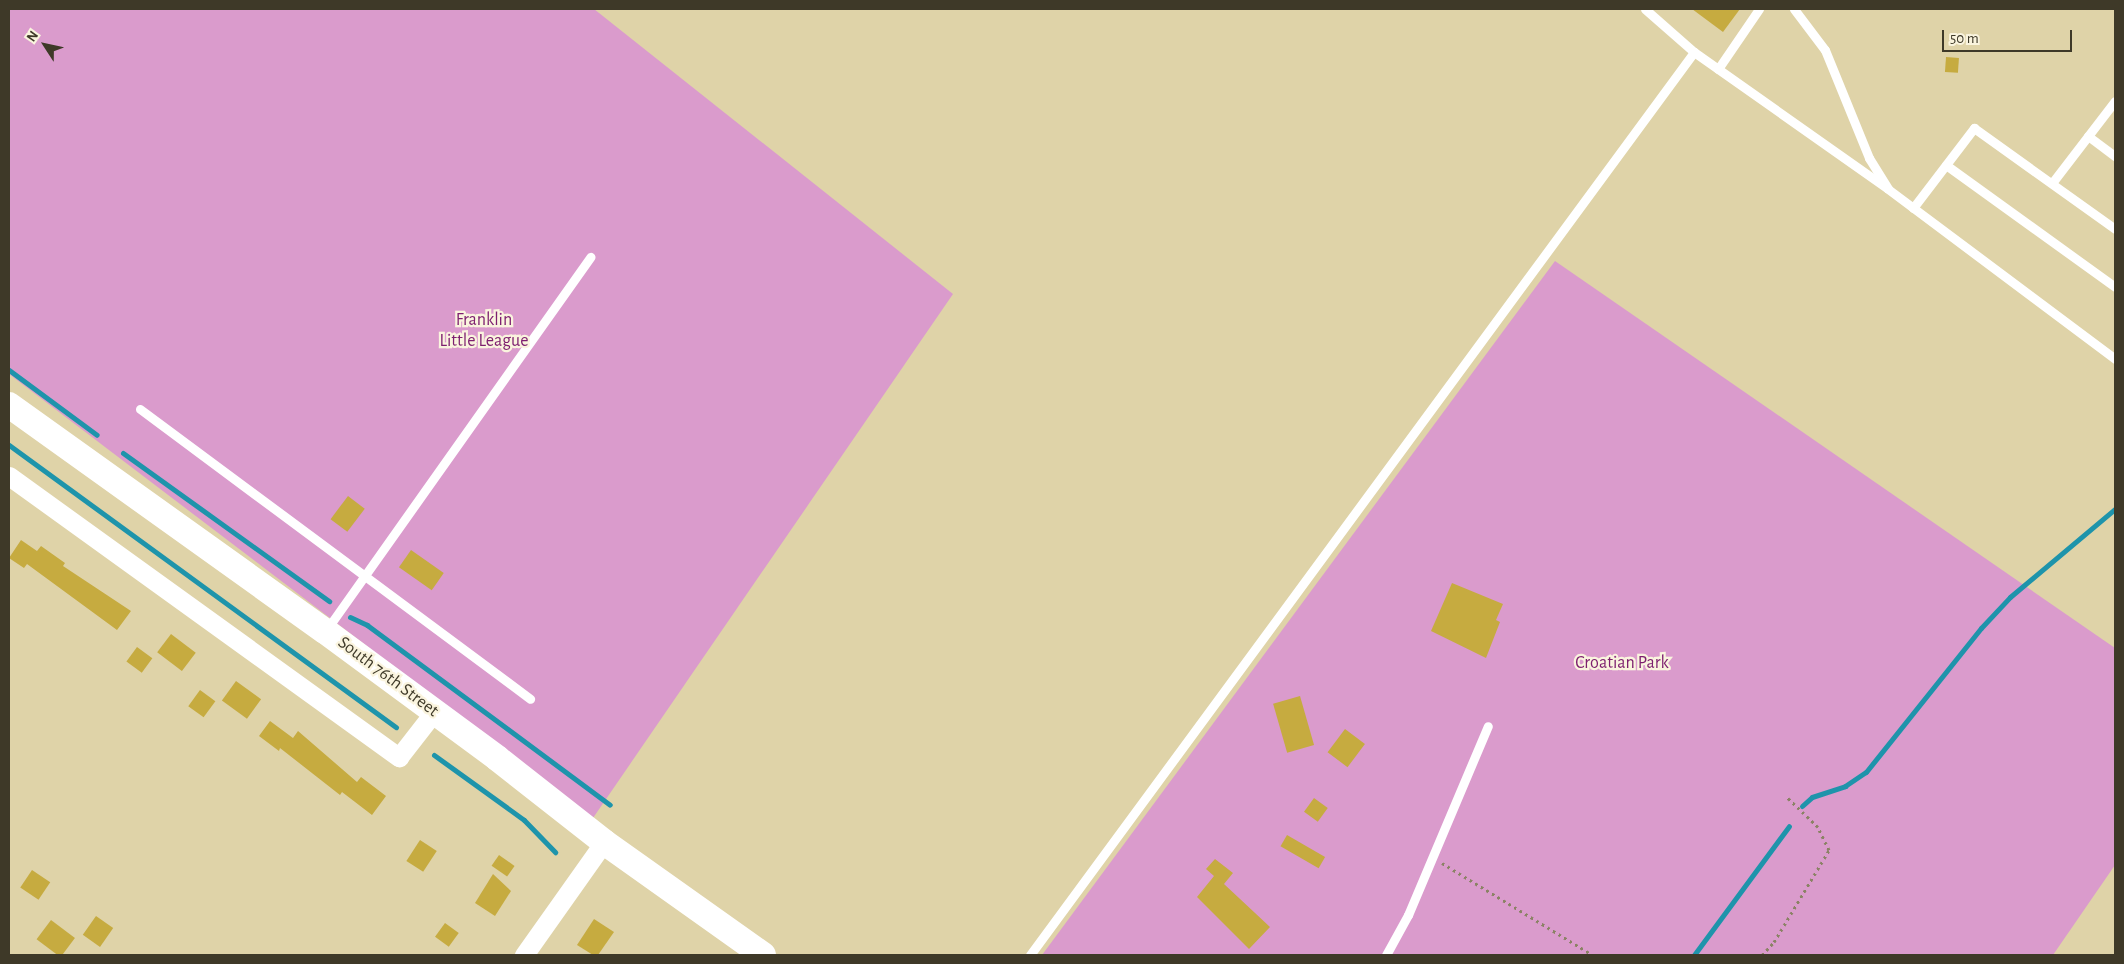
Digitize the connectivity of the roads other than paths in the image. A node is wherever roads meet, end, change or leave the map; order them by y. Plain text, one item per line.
1 (1645, 9) edge
2 (1759, 9) edge
3 (1794, 9) edge
4 (1694, 52) junction
5 (1718, 69) junction
6 (2115, 101) edge
7 (2088, 136) junction
8 (2115, 156) edge
9 (1946, 165) junction
10 (2052, 183) junction
11 (1888, 189) junction
12 (1913, 208) junction
13 (2115, 228) edge
14 (590, 257) dead end
15 (2115, 287) edge
16 (2115, 359) edge
17 (9, 405) edge
18 (140, 410) dead end
19 (9, 476) edge
20 (363, 577) junction
21 (325, 631) junction
22 (530, 698) dead end
23 (434, 712) junction
24 (1488, 726) dead end
25 (604, 842) junction
26 (524, 955) edge
27 (763, 955) edge
28 (1030, 955) edge
29 (1386, 955) edge

1 - 4 lane
2 - 5 lane
3 - 11 lane
4 - 5 lane
4 - 28 lane
5 - 11 lane
6 - 7 lane
7 - 8 lane
7 - 10 lane
9 - 10 lane
9 - 12 lane
9 - 15 lane
10 - 13 lane
11 - 12 lane
12 - 16 lane
14 - 20 lane
17 - 21 main road, South 76th Street
18 - 20 lane
19 - 23 street
20 - 21 lane
20 - 22 lane
21 - 23 main road, South 76th Street
23 - 25 main road, South 76th Street
24 - 29 lane
25 - 26 street
25 - 27 main road, South 76th Street

